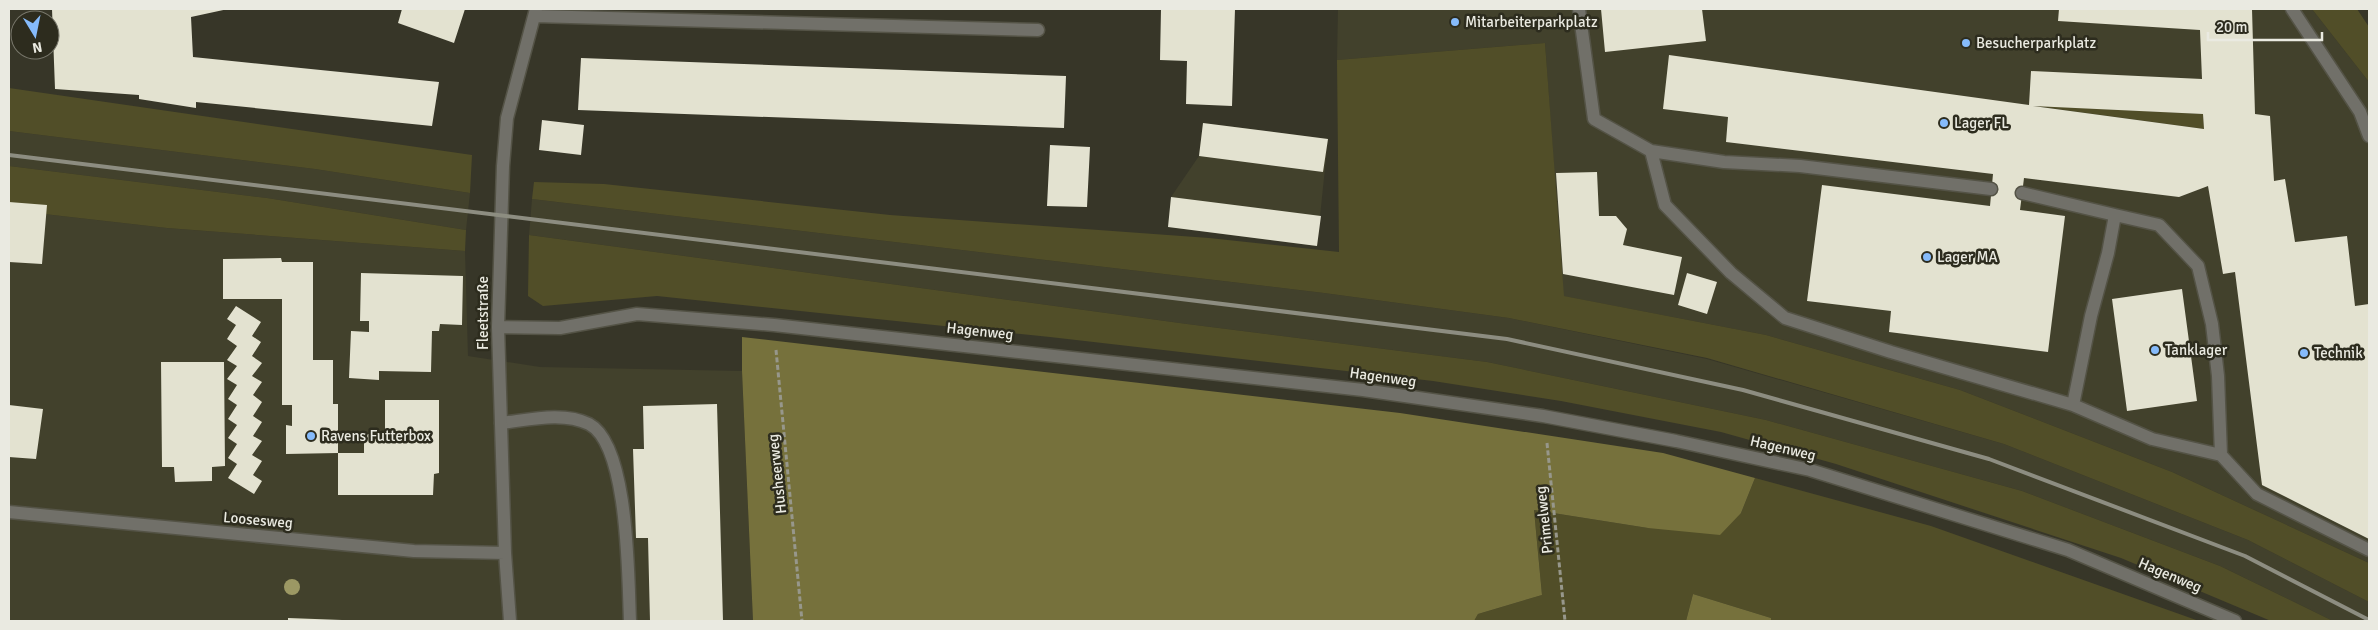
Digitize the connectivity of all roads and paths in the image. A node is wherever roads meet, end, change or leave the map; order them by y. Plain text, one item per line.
1 (1579, 9) edge
2 (2292, 9) edge
3 (536, 12) edge
4 (1038, 30) dead end
5 (2369, 136) edge
6 (1651, 152) junction
7 (1992, 189) dead end
8 (2022, 193) dead end
9 (2115, 215) junction
10 (774, 325) junction
11 (498, 327) junction
12 (2073, 405) junction
13 (1543, 416) junction
14 (501, 423) junction
15 (2221, 455) junction
16 (9, 512) edge
17 (2369, 550) edge
18 (505, 553) junction
19 (510, 621) edge
20 (630, 621) edge
21 (802, 621) edge
22 (1565, 621) edge
23 (2235, 621) edge

1 - 6 street
2 - 5 street
3 - 4 street
3 - 11 street, Fleetstraße
6 - 7 street
6 - 12 street
8 - 9 street
9 - 12 street
9 - 15 street
10 - 11 street, Hagenweg
10 - 13 street, Hagenweg
10 - 21 path, Husheerweg
11 - 14 street, Fleetstraße
12 - 15 street
13 - 22 path, Primelweg
13 - 23 street, Hagenweg
14 - 18 street, Fleetstraße
14 - 20 street
15 - 17 street
16 - 18 street, Loosesweg
18 - 19 street, Fleetstraße

